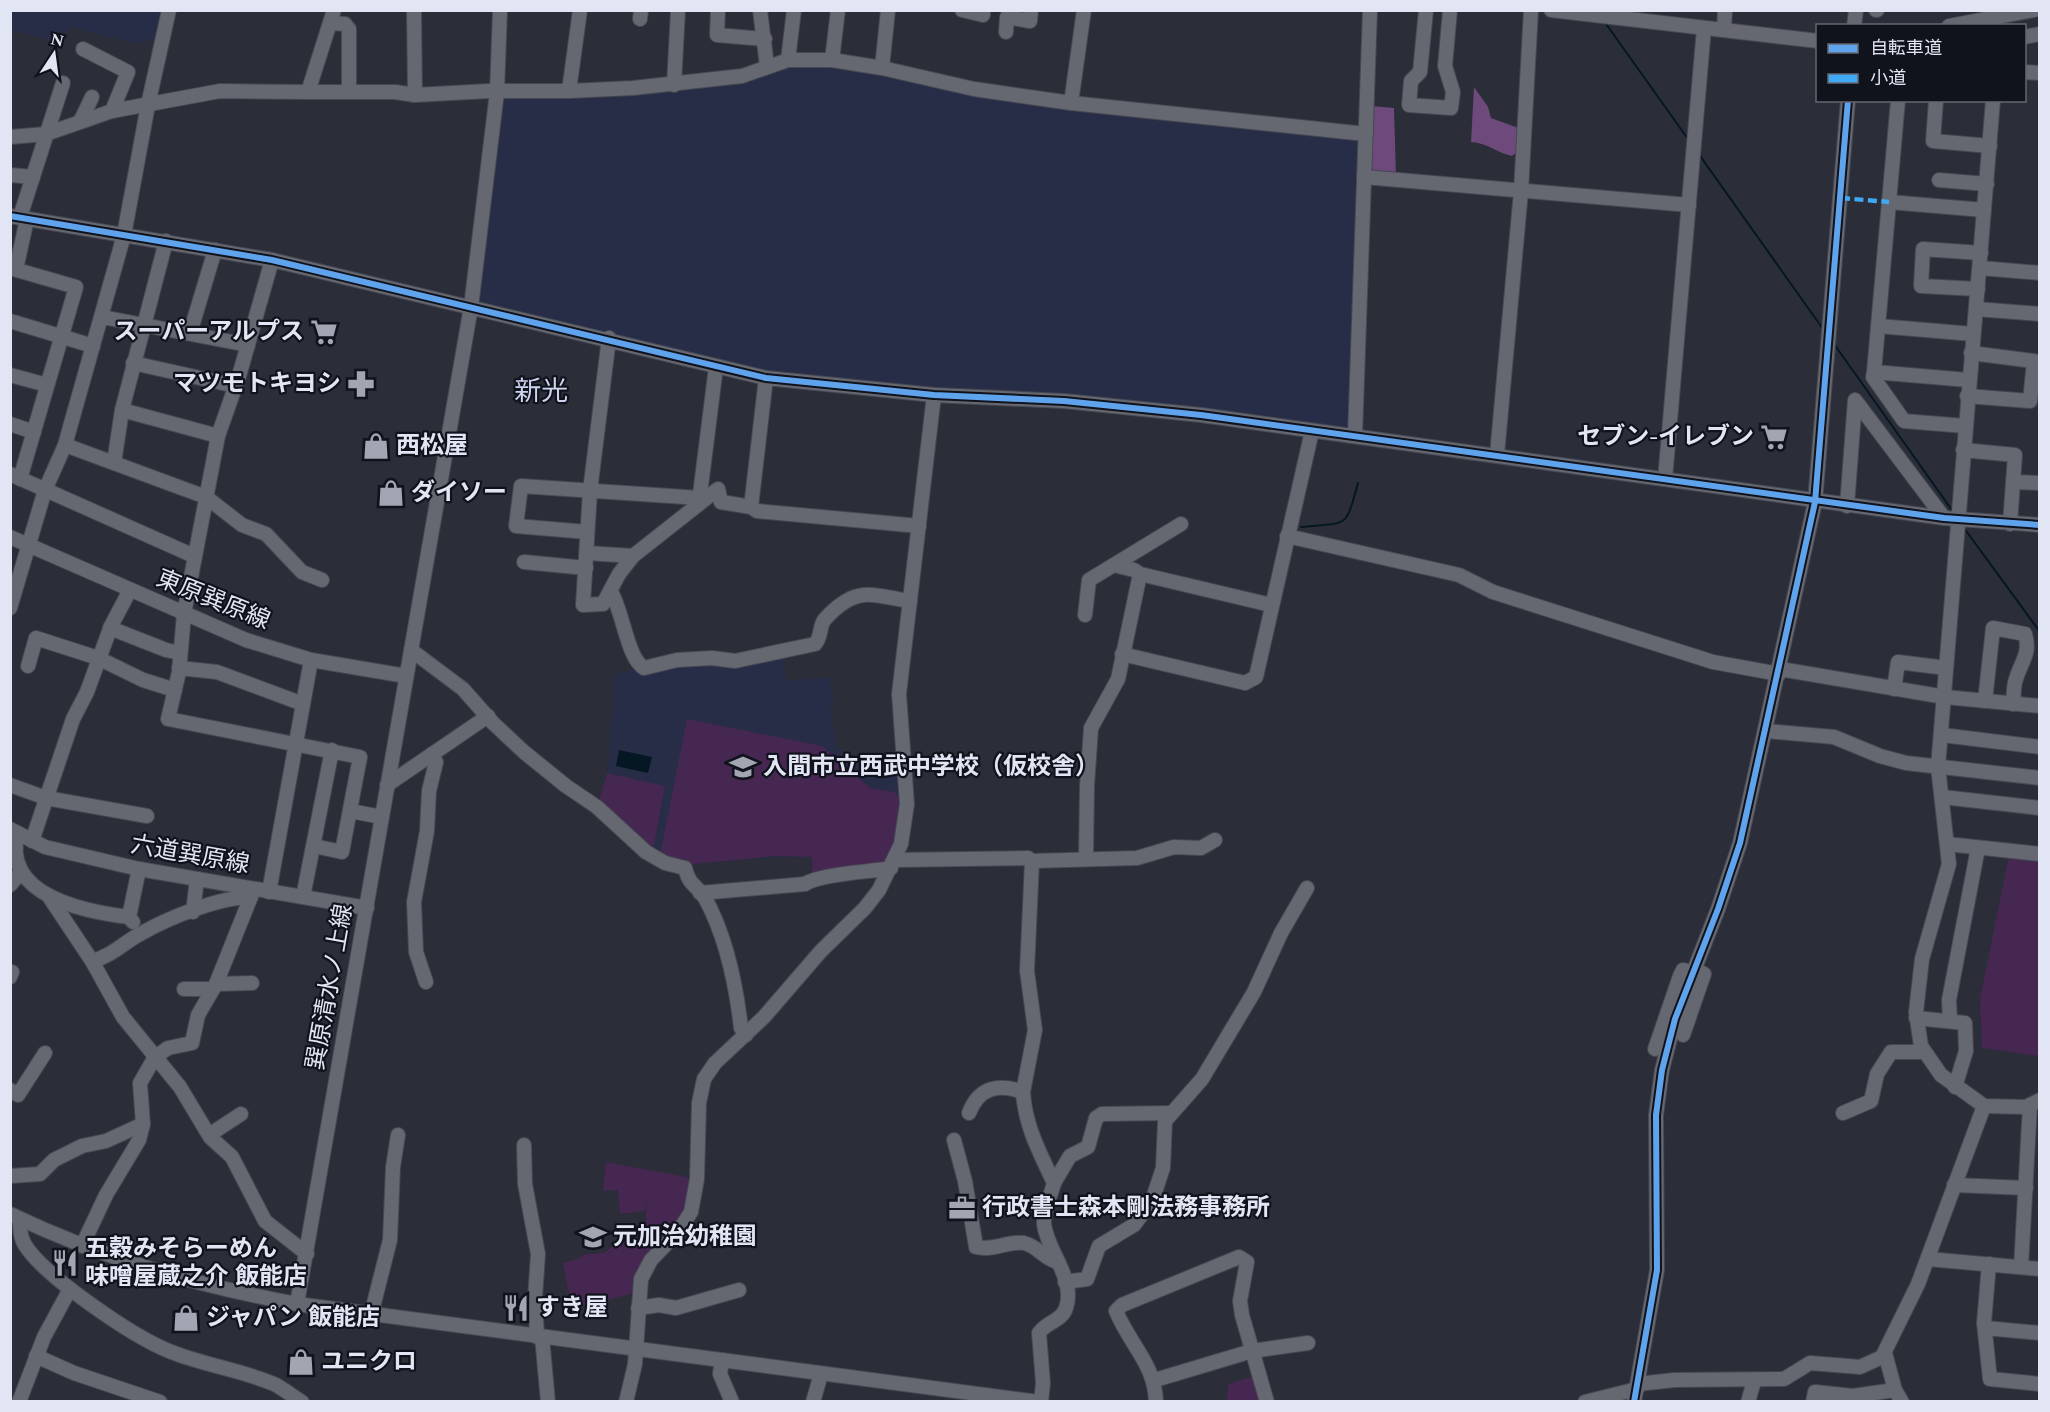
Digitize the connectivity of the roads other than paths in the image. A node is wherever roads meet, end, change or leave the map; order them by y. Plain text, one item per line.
1 (170, 10) edge
2 (414, 10) edge
3 (500, 10) edge
4 (580, 10) edge
5 (678, 10) edge
6 (718, 10) edge
7 (760, 10) edge
8 (794, 10) edge
9 (838, 10) edge
10 (888, 10) edge
11 (962, 10) edge
12 (983, 10) edge
13 (1031, 10) edge
14 (1084, 10) edge
15 (1370, 10) edge
16 (1426, 10) edge
17 (1449, 10) edge
18 (1531, 10) edge
19 (1551, 10) edge
20 (1725, 10) edge
21 (2034, 10) edge
22 (1608, 14) edge
23 (332, 17) edge
24 (2000, 21) edge
25 (1969, 24) edge
26 (1704, 28) junction
27 (1724, 30) junction
28 (1006, 32) dead end
29 (765, 39) junction
30 (1816, 41) edge
31 (83, 49) dead end
32 (788, 60) junction
33 (832, 60) junction
34 (767, 66) junction
35 (882, 68) junction
36 (63, 83) dead end
37 (674, 85) junction
38 (308, 92) junction
39 (350, 92) junction
40 (497, 92) junction
41 (569, 92) junction
42 (415, 95) junction
43 (92, 97) dead end
44 (1848, 102) edge
45 (1898, 102) edge
46 (1936, 102) edge
47 (1994, 102) edge
48 (1071, 103) junction
49 (148, 105) junction
50 (112, 111) junction
51 (81, 120) junction
52 (46, 134) junction
53 (1366, 134) junction
54 (10, 137) edge
55 (1990, 146) junction
56 (10, 175) edge
57 (33, 177) junction
58 (1364, 177) junction
59 (1939, 180) dead end
60 (1987, 184) junction
61 (1521, 190) junction
62 (1889, 202) junction
63 (1689, 205) junction
64 (1984, 210) junction
65 (19, 217) edge
66 (124, 235) junction
67 (166, 241) junction
68 (215, 250) junction
69 (1981, 253) junction
70 (272, 260) junction
71 (13, 268) edge
72 (1980, 268) junction
73 (2040, 273) edge
74 (1978, 289) junction
75 (471, 306) junction
76 (1976, 309) junction
77 (2040, 314) edge
78 (102, 317) junction
79 (10, 321) edge
80 (142, 326) junction
81 (1878, 326) junction
82 (190, 333) junction
83 (1973, 334) junction
84 (61, 336) junction
85 (609, 338) junction
86 (248, 345) junction
87 (93, 346) junction
88 (1971, 353) junction
89 (133, 363) junction
90 (716, 367) junction
91 (1874, 372) junction
92 (10, 375) edge
93 (766, 378) junction
94 (1968, 380) junction
95 (47, 385) junction
96 (236, 386) junction
97 (934, 395) junction
98 (1967, 396) junction
99 (122, 410) junction
100 (10, 424) edge
101 (1965, 426) junction
102 (1312, 431) junction
103 (34, 432) junction
104 (1355, 435) junction
105 (218, 436) junction
106 (65, 446) junction
107 (1963, 450) junction
108 (1497, 455) junction
109 (114, 463) junction
110 (15, 477) edge
111 (1665, 479) junction
112 (2013, 482) junction
113 (2040, 483) edge
114 (45, 490) junction
115 (590, 491) junction
116 (206, 498) junction
117 (700, 500) junction
118 (1815, 502) junction
119 (1847, 506) junction
120 (752, 507) junction
121 (1950, 519) junction
122 (1181, 524) dead end
123 (2010, 524) junction
124 (2040, 525) edge
125 (919, 526) junction
126 (587, 532) junction
127 (1287, 536) junction
128 (10, 537) edge
129 (28, 545) junction
130 (194, 556) junction
131 (633, 556) junction
132 (586, 560) junction
133 (524, 562) dead end
134 (1114, 565) junction
135 (1140, 574) junction
136 (321, 580) dead end
137 (130, 590) junction
138 (610, 592) junction
139 (910, 601) junction
140 (1271, 604) junction
141 (10, 608) edge
142 (184, 614) junction
143 (1085, 615) dead end
144 (110, 628) junction
145 (411, 650) junction
146 (180, 653) junction
147 (1122, 654) junction
148 (98, 658) junction
149 (311, 660) junction
150 (28, 666) dead end
151 (179, 668) junction
152 (1946, 668) junction
153 (1779, 672) junction
154 (406, 676) junction
155 (1894, 689) junction
156 (175, 690) junction
157 (1945, 697) junction
158 (1985, 701) junction
159 (303, 704) junction
160 (2013, 704) junction
161 (2040, 706) edge
162 (488, 716) junction
163 (1767, 731) junction
164 (1942, 735) junction
165 (296, 742) junction
166 (2040, 747) edge
167 (332, 750) junction
168 (432, 754) junction
169 (1938, 767) junction
170 (2040, 778) edge
171 (10, 784) edge
172 (387, 785) junction
173 (1942, 797) junction
174 (46, 798) junction
175 (2040, 807) edge
176 (350, 811) junction
177 (147, 816) dead end
178 (382, 817) junction
179 (14, 831) edge
180 (32, 840) junction
181 (1215, 840) dead end
182 (1947, 844) junction
183 (314, 846) junction
184 (1978, 848) junction
185 (2040, 854) edge
186 (1086, 858) junction
187 (1032, 861) junction
188 (893, 864) junction
189 (139, 869) junction
190 (21, 872) junction
191 (197, 879) junction
192 (10, 885) edge
193 (1307, 888) dead end
194 (269, 892) junction
195 (252, 893) junction
196 (700, 893) junction
197 (303, 897) junction
198 (50, 898) junction
199 (367, 908) junction
200 (193, 912) junction
201 (129, 917) junction
202 (139, 934) junction
203 (92, 961) junction
204 (1693, 971) junction
205 (252, 982) dead end
206 (426, 982) dead end
207 (214, 986) junction
208 (184, 989) dead end
209 (1916, 1018) junction
210 (1950, 1021) junction
211 (746, 1035) junction
212 (1683, 1035) dead end
213 (1655, 1049) dead end
214 (1924, 1052) junction
215 (45, 1053) dead end
216 (155, 1057) junction
217 (1954, 1087) junction
218 (10, 1090) edge
219 (1023, 1092) junction
220 (2035, 1103) edge
221 (1984, 1107) junction
222 (969, 1113) dead end
223 (1171, 1113) junction
224 (1843, 1113) dead end
225 (241, 1114) dead end
226 (143, 1124) junction
227 (209, 1135) junction
228 (398, 1136) dead end
229 (954, 1140) dead end
230 (524, 1145) dead end
231 (2034, 1148) edge
232 (10, 1176) edge
233 (1054, 1183) junction
234 (1954, 1185) junction
235 (2026, 1188) junction
236 (2025, 1206) junction
237 (2040, 1208) edge
238 (15, 1216) edge
239 (82, 1246) junction
240 (306, 1254) junction
241 (1928, 1259) junction
242 (1058, 1262) junction
243 (1989, 1264) junction
244 (2021, 1268) junction
245 (2040, 1269) edge
246 (1065, 1282) junction
247 (70, 1289) junction
248 (739, 1290) dead end
249 (297, 1304) junction
250 (638, 1308) junction
251 (371, 1315) junction
252 (1984, 1328) junction
253 (2040, 1332) edge
254 (540, 1337) junction
255 (1308, 1343) dead end
256 (636, 1349) junction
257 (1252, 1351) junction
258 (1885, 1353) junction
259 (36, 1356) junction
260 (722, 1360) junction
261 (821, 1374) junction
262 (1155, 1380) junction
263 (1754, 1381) junction
264 (2040, 1384) edge
265 (1636, 1391) edge
266 (1898, 1396) edge
267 (19, 1401) edge
268 (160, 1401) edge
269 (302, 1401) edge
270 (548, 1401) edge
271 (626, 1401) edge
272 (732, 1401) edge
273 (813, 1401) edge
274 (1040, 1401) edge
275 (1156, 1401) edge
276 (1267, 1401) edge
277 (1585, 1401) edge
278 (1748, 1401) edge
279 (1813, 1401) edge

1 - 49 street
2 - 42 street
3 - 40 street, 巽原清水ノ上線
4 - 41 street
5 - 37 street
6 - 29 street
7 - 29 street
8 - 32 street
9 - 33 street
10 - 35 street
11 - 12 street
13 - 28 street
14 - 48 street
15 - 53 street
16 - 17 street
18 - 61 street
19 - 22 street
20 - 27 street
21 - 24 street
22 - 26 street
23 - 38 street
23 - 39 street
24 - 25 street
26 - 27 street
26 - 63 street
27 - 30 street
29 - 34 street
31 - 50 street
32 - 33 street
32 - 34 street
33 - 35 street
34 - 37 street
35 - 48 street
36 - 52 street
37 - 41 street
38 - 39 street
38 - 49 street
39 - 42 street
40 - 41 street
40 - 42 street
40 - 75 street, 巽原清水ノ上線
43 - 51 street
44 - 118 street
45 - 62 street
46 - 55 street
47 - 55 street
48 - 53 street
49 - 50 street
49 - 66 street
50 - 51 street
51 - 52 street
52 - 54 street
52 - 57 street
53 - 58 street
55 - 60 street
56 - 57 street
57 - 65 street
58 - 61 street
58 - 104 street
59 - 60 street
60 - 64 street
61 - 63 street
61 - 108 street
62 - 64 street
62 - 81 street
63 - 111 street
64 - 69 street
65 - 66 street
65 - 71 street
66 - 67 street
66 - 78 street
67 - 68 street
67 - 80 street
68 - 70 street
68 - 82 street
69 - 72 street
69 - 74 street
70 - 75 street
70 - 86 street
71 - 84 street
72 - 73 street
72 - 74 street
74 - 76 street
75 - 85 street
75 - 145 street, 巽原清水ノ上線
76 - 77 street
76 - 83 street
78 - 80 street
78 - 87 street
79 - 84 street
80 - 82 street
80 - 89 street
81 - 83 street
81 - 91 street
82 - 86 street
83 - 88 street
84 - 87 street
84 - 95 street
85 - 90 street
85 - 115 street
86 - 96 street
87 - 106 street
88 - 94 street
88 - 98 street
89 - 96 street
89 - 99 street
90 - 93 street
90 - 117 street
91 - 94 street
91 - 101 street
92 - 95 street
93 - 97 street
93 - 120 street
94 - 98 street
95 - 103 street
96 - 105 street
97 - 102 street
97 - 125 street
98 - 101 street
99 - 105 street
99 - 109 street
100 - 103 street
101 - 107 street
102 - 104 street
102 - 127 street
103 - 110 street
104 - 108 street
105 - 116 street
106 - 109 street
106 - 114 street
107 - 112 street
107 - 121 street
108 - 111 street
109 - 116 street
110 - 114 street
111 - 118 street
112 - 113 street
112 - 123 street
114 - 129 street
114 - 130 street
115 - 117 street
115 - 126 street
115 - 126 street
116 - 130 street
116 - 136 street
117 - 120 street
117 - 131 street
118 - 119 street
118 - 153 street
119 - 121 street
119 - 121 street
120 - 125 street
121 - 123 street
121 - 152 street
122 - 134 street
123 - 124 street
125 - 139 street
126 - 132 street
127 - 140 street
127 - 153 street
128 - 129 street, 東原巽原線
129 - 137 street, 東原巽原線
129 - 141 street
130 - 142 street
131 - 132 street
131 - 138 street
132 - 133 street
132 - 138 street
134 - 135 street
134 - 143 street
135 - 140 street
135 - 147 street
137 - 142 street, 東原巽原線
137 - 144 street
138 - 139 street
139 - 188 street
140 - 147 street
142 - 146 street
142 - 149 street, 東原巽原線
144 - 146 street
144 - 148 street
145 - 154 street, 巽原清水ノ上線
145 - 162 street
146 - 151 street
147 - 186 street
148 - 150 street
148 - 156 street
148 - 174 street
149 - 154 street, 東原巽原線
149 - 159 street
151 - 156 street
151 - 159 street
152 - 155 street
152 - 157 street
153 - 155 street
153 - 163 street
154 - 172 street, 巽原清水ノ上線
155 - 157 street
156 - 165 street
157 - 158 street
157 - 164 street
158 - 160 street
158 - 160 street
159 - 165 street
160 - 161 street
162 - 168 street
162 - 196 street
163 - 169 street
163 - 204 street
164 - 166 street
164 - 169 street
165 - 167 street
165 - 194 street
167 - 176 street
167 - 183 street
168 - 172 street
168 - 206 street
169 - 170 street
169 - 173 street
171 - 174 street
172 - 178 street, 巽原清水ノ上線
173 - 175 street
173 - 182 street
174 - 177 street
174 - 180 street
176 - 178 street
176 - 183 street
178 - 199 street, 巽原清水ノ上線
179 - 180 street, 六道巽原線
179 - 190 street
180 - 189 street, 六道巽原線
181 - 186 street
182 - 184 street
182 - 209 street
183 - 197 street
184 - 185 street
184 - 210 street
186 - 187 street
187 - 188 street
187 - 219 street
188 - 196 street
188 - 211 street
189 - 191 street, 六道巽原線
189 - 201 street
190 - 192 street
190 - 198 street
191 - 195 street, 六道巽原線
191 - 200 street
193 - 223 street
194 - 195 street, 六道巽原線
194 - 197 street, 六道巽原線
195 - 200 street
195 - 207 street
196 - 211 street
197 - 199 street, 六道巽原線
198 - 201 street
198 - 203 street
199 - 240 street, 巽原清水ノ上線
200 - 202 street
201 - 202 street
202 - 203 street
203 - 216 street
204 - 212 street
204 - 213 street
204 - 265 street
205 - 207 street
207 - 208 street
207 - 216 street
209 - 210 street
209 - 214 street
210 - 217 street
211 - 250 street
214 - 217 street
214 - 224 street
215 - 218 street
216 - 226 street
216 - 227 street
217 - 221 street
219 - 222 street
219 - 233 street
220 - 221 street
220 - 231 street
221 - 234 street
223 - 233 street
223 - 246 street
225 - 227 street
226 - 232 street
226 - 239 street
227 - 240 street
228 - 251 street
229 - 242 street
230 - 254 street
231 - 235 street
233 - 242 street
234 - 235 street
234 - 241 street
235 - 236 street
236 - 237 street
236 - 244 street
238 - 239 street
238 - 247 street
239 - 249 street
240 - 249 street, 巽原清水ノ上線
241 - 243 street
241 - 258 street
242 - 246 street
243 - 244 street
243 - 252 street
244 - 245 street
246 - 274 street
247 - 259 street
247 - 269 street
248 - 250 street
249 - 251 street
250 - 256 street
251 - 254 street
252 - 253 street
252 - 264 street
254 - 256 street
254 - 270 street
255 - 257 street
256 - 260 street
256 - 271 street
257 - 262 street
257 - 262 street
257 - 276 street
258 - 263 street
258 - 266 street
259 - 267 street
259 - 268 street
260 - 261 street
260 - 272 street
261 - 273 street
261 - 274 street
262 - 275 street
263 - 265 street
263 - 278 street
265 - 277 street
266 - 279 street

